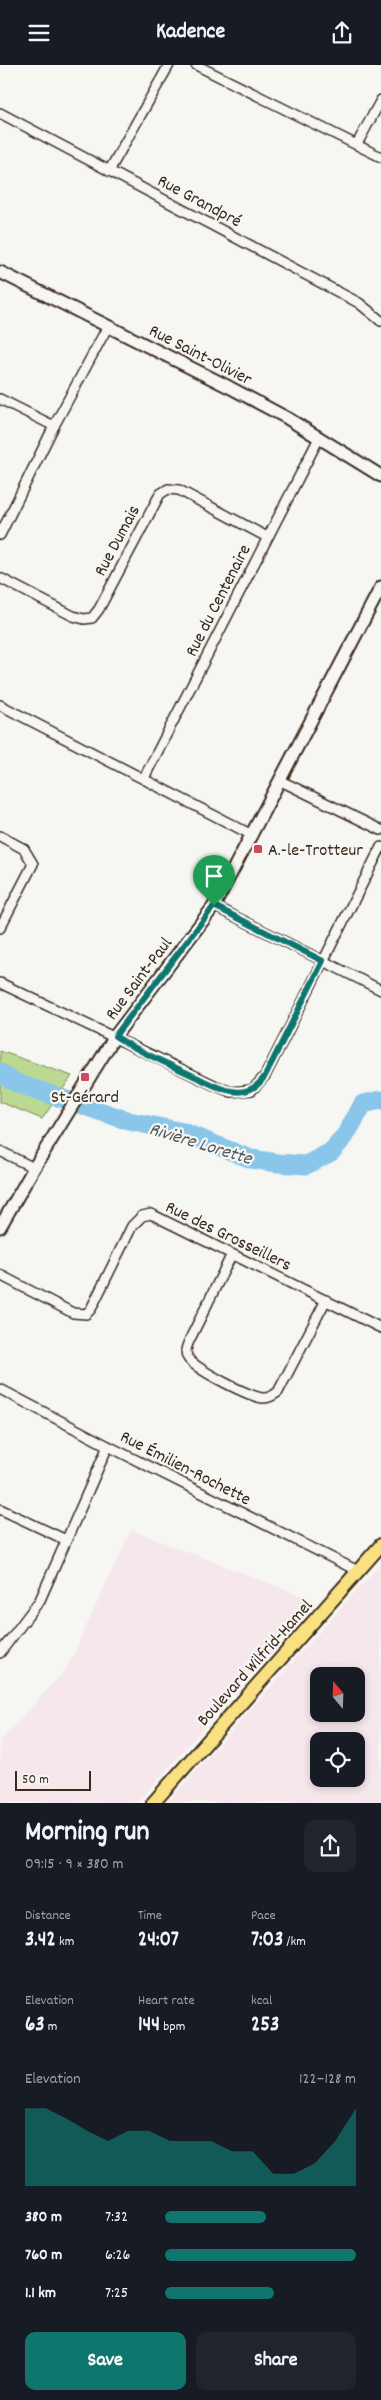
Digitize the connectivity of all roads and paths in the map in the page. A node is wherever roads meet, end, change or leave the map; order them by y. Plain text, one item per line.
1 (169, 65) edge
2 (196, 65) edge
3 (381, 101) edge
4 (0, 113) edge
5 (357, 145) junction
6 (381, 157) edge
7 (109, 171) junction
8 (0, 271) edge
9 (381, 321) edge
10 (108, 326) junction
11 (0, 399) edge
12 (54, 426) junction
13 (319, 438) junction
14 (381, 476) edge
15 (0, 535) edge
16 (267, 537) junction
17 (0, 578) edge
18 (381, 587) edge
19 (0, 705) edge
20 (144, 778) junction
21 (281, 781) junction
22 (381, 830) edge
23 (252, 835) junction
24 (0, 836) edge
25 (381, 847) edge
26 (214, 906) junction
27 (0, 928) edge
28 (323, 961) junction
29 (0, 983) edge
30 (381, 990) edge
31 (115, 1036) junction
32 (0, 1151) edge
33 (34, 1168) junction
34 (0, 1227) edge
35 (231, 1256) junction
36 (0, 1275) edge
37 (326, 1300) junction
38 (381, 1328) edge
39 (0, 1389) edge
40 (108, 1446) junction
41 (0, 1509) edge
42 (66, 1540) junction
43 (381, 1545) edge
44 (358, 1571) junction
45 (2, 1647) edge
46 (153, 1803) edge

1 - 7 street
2 - 5 street
3 - 5 street
4 - 7 street, Rue Grandpré
5 - 6 street
7 - 9 street, Rue Grandpré
8 - 10 street, Rue Saint-Olivier
10 - 12 street
10 - 13 street, Rue Saint-Olivier
11 - 12 street
12 - 15 street
13 - 14 street, Rue Saint-Olivier
13 - 16 street, Rue du Centenaire
16 - 17 street, Rue Dumais
16 - 20 street, Rue du Centenaire
18 - 21 street, Rue Saint-Paul
19 - 20 street
20 - 23 street
21 - 22 street
21 - 23 street, Rue Saint-Paul
23 - 26 street, Rue Saint-Paul
24 - 27 street
25 - 28 street
26 - 28 street
26 - 31 street, Rue Saint-Paul
28 - 30 street
28 - 31 street
29 - 31 street
31 - 33 street, Rue Saint-Paul
32 - 33 street
33 - 34 street, Rue Saint-Paul
35 - 36 street, Rue des Grosseillers
35 - 37 street, Rue des Grosseillers
35 - 37 street
37 - 38 street, Rue des Grosseillers
39 - 40 street, Rue Émilien-Rochette
40 - 42 street
40 - 44 street, Rue Émilien-Rochette
41 - 42 street
42 - 45 street
43 - 44 main road, Boulevard Wilfrid-Hamel
44 - 46 main road, Boulevard Wilfrid-Hamel

